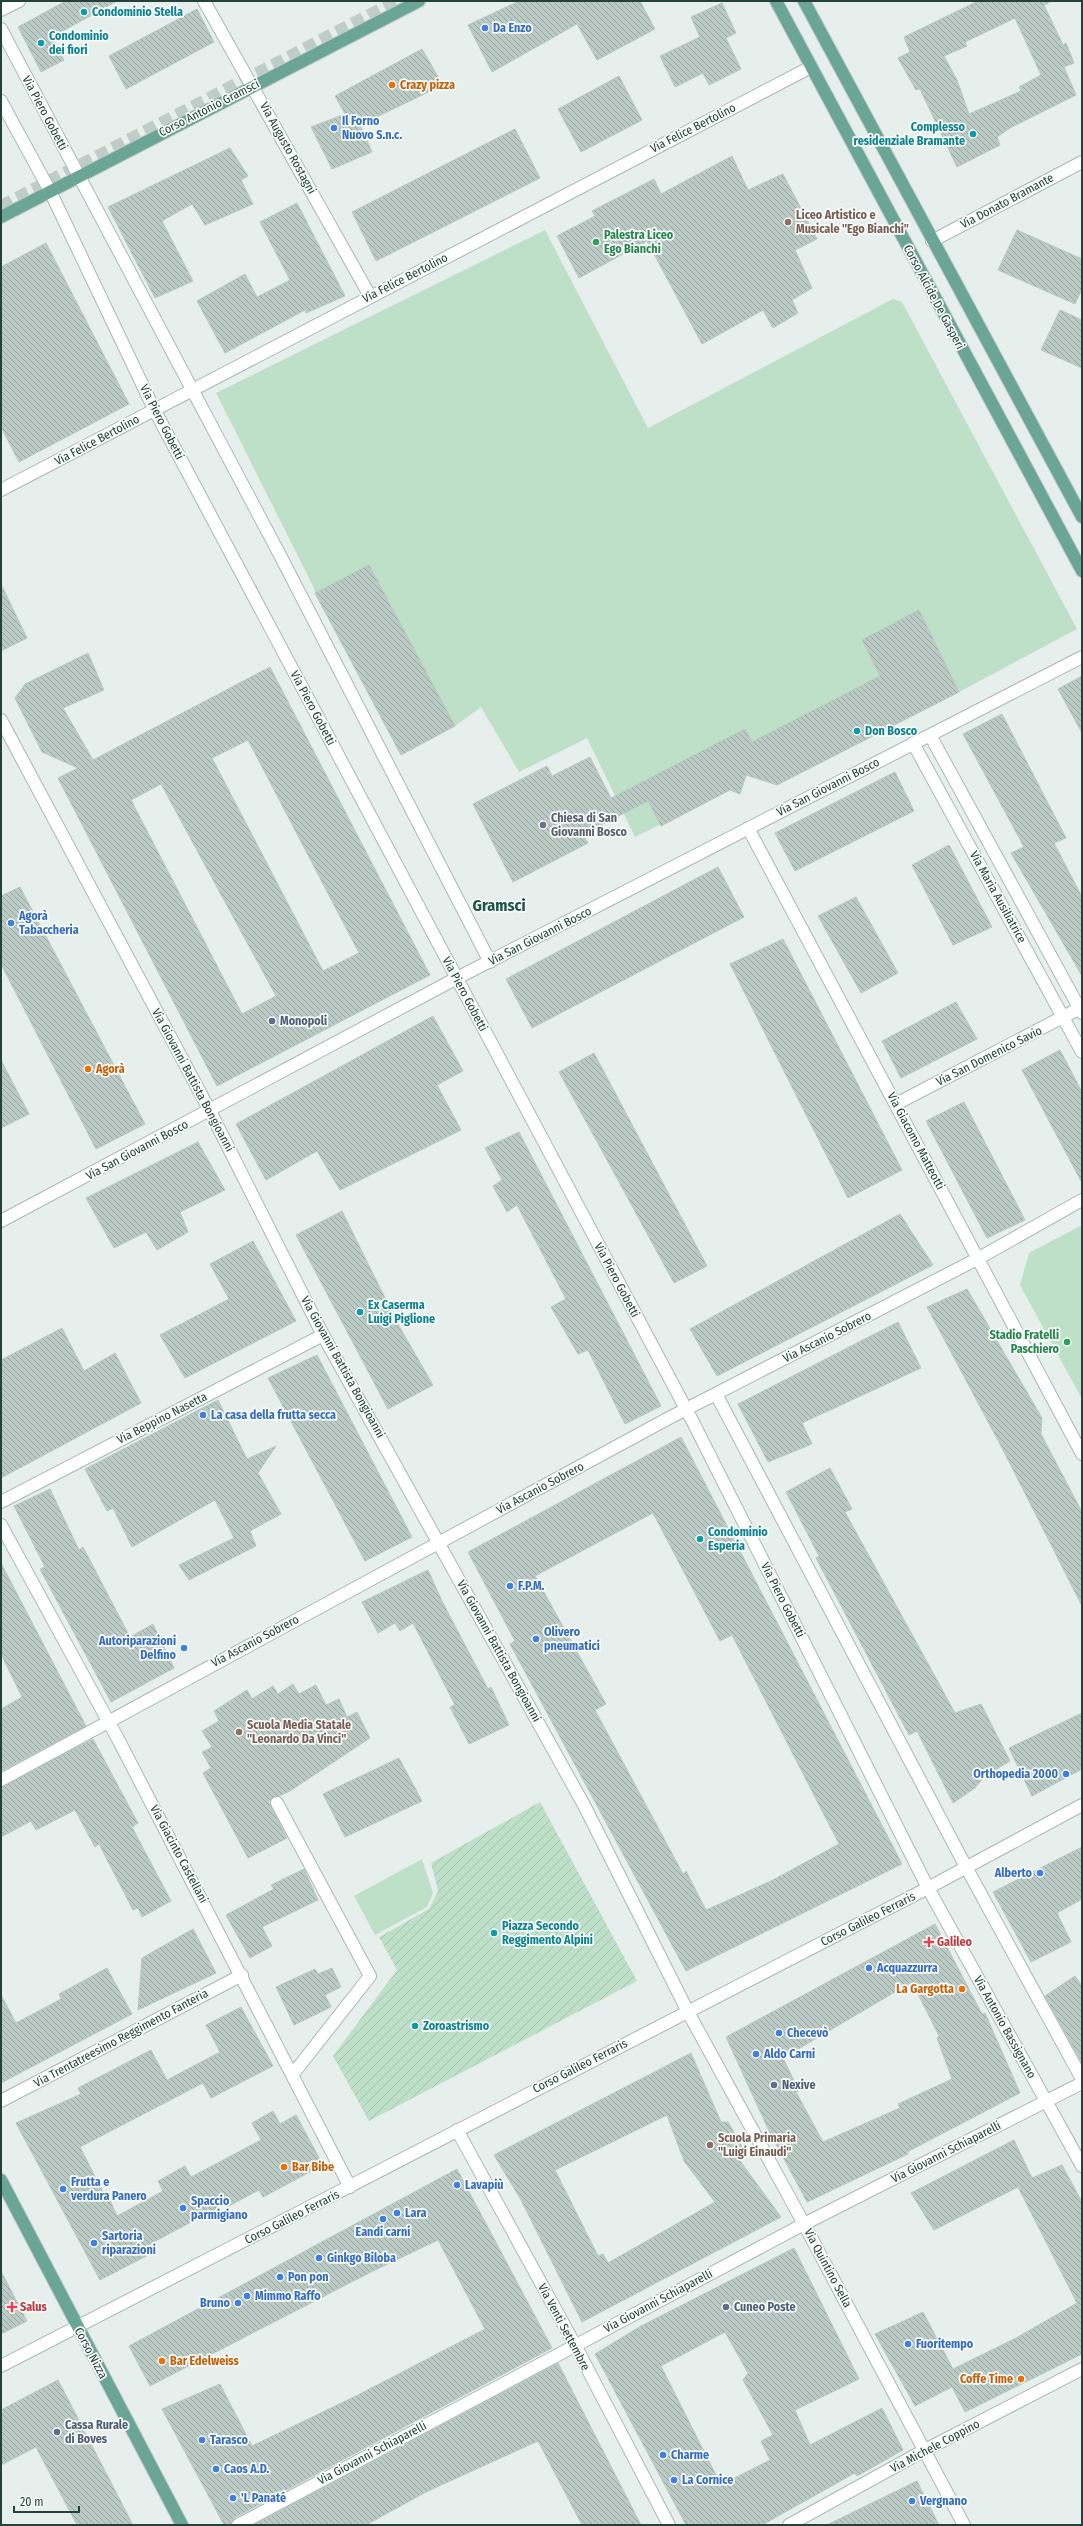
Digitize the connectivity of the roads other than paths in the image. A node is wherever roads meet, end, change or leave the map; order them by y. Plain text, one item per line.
1 (19, 1) edge
2 (204, 1) edge
3 (419, 1) edge
4 (776, 1) edge
5 (804, 1) edge
6 (1, 10) edge
7 (1, 29) edge
8 (811, 67) junction
9 (253, 85) junction
10 (1, 101) edge
11 (1082, 162) edge
12 (80, 176) junction
13 (50, 191) junction
14 (1, 217) edge
15 (932, 241) junction
16 (370, 296) junction
17 (193, 389) junction
18 (154, 410) junction
19 (1, 490) edge
20 (1082, 517) edge
21 (1082, 571) edge
22 (1082, 657) edge
23 (1, 720) edge
24 (930, 735) junction
25 (914, 743) junction
26 (748, 828) junction
27 (490, 962) junction
28 (456, 978) junction
29 (1081, 1010) edge
30 (1064, 1017) junction
31 (1082, 1052) edge
32 (896, 1104) junction
33 (210, 1111) junction
34 (1082, 1200) edge
35 (1, 1221) edge
36 (979, 1258) junction
37 (323, 1335) junction
38 (716, 1394) junction
39 (686, 1409) junction
40 (1082, 1454) edge
41 (1, 1502) edge
42 (1, 1525) edge
43 (440, 1542) junction
44 (108, 1721) junction
45 (1, 1780) edge
46 (277, 1803) dead end
47 (1082, 1805) edge
48 (966, 1867) junction
49 (928, 1888) junction
50 (242, 1975) junction
51 (688, 2012) junction
52 (293, 2074) junction
53 (1082, 2079) edge
54 (1082, 2083) edge
55 (1, 2101) edge
56 (1046, 2102) junction
57 (457, 2130) junction
58 (1082, 2166) edge
59 (1, 2180) edge
60 (350, 2187) junction
61 (804, 2224) junction
62 (76, 2326) junction
63 (575, 2345) junction
64 (1, 2366) edge
65 (1082, 2369) edge
66 (925, 2450) junction
67 (182, 2525) edge
68 (238, 2525) edge
69 (669, 2525) edge
70 (789, 2525) edge
71 (964, 2525) edge

1 - 6 street
2 - 9 street, Via Augusto Rostagni
3 - 9 main road, Corso Antonio Gramsci
4 - 8 main road, Corso Alcide De Gasperi
5 - 15 main road, Corso Alcide De Gasperi
7 - 12 street, Via Piero Gobetti
8 - 16 street, Via Felice Bertolino
8 - 21 main road, Corso Alcide De Gasperi
9 - 12 main road, Corso Antonio Gramsci
9 - 16 street, Via Augusto Rostagni
10 - 13 street, Via Piero Gobetti
11 - 15 street, Via Donato Bramante
12 - 13 main road, Corso Antonio Gramsci
12 - 17 street, Via Piero Gobetti
13 - 14 main road, Corso Antonio Gramsci
13 - 18 street, Via Piero Gobetti
15 - 20 main road, Corso Alcide De Gasperi
16 - 17 street, Via Felice Bertolino
17 - 18 street, Via Felice Bertolino
17 - 27 street, Via Piero Gobetti
18 - 19 street, Via Felice Bertolino
18 - 28 street, Via Piero Gobetti
22 - 24 street, Via San Giovanni Bosco
23 - 33 street, Via Giovanni Battista Bongioanni
24 - 25 street, Via San Giovanni Bosco
24 - 29 street, Via Maria Ausiliatrice
25 - 26 street, Via San Giovanni Bosco
25 - 30 street, Via Maria Ausiliatrice
26 - 27 street, Via San Giovanni Bosco
26 - 32 street, Via Giacomo Matteotti
27 - 28 street, Via San Giovanni Bosco
28 - 33 street, Via San Giovanni Bosco
28 - 39 street, Via Piero Gobetti
29 - 30 street, Via San Domenico Savio
30 - 31 street, Via Maria Ausiliatrice
30 - 32 street, Via San Domenico Savio
32 - 36 street, Via Giacomo Matteotti
33 - 35 street, Via San Giovanni Bosco
33 - 37 street, Via Giovanni Battista Bongioanni
34 - 36 street, Via Ascanio Sobrero
36 - 38 street, Via Ascanio Sobrero
36 - 40 street, Via Giacomo Matteotti
37 - 41 street, Via Beppino Nasetta
37 - 43 street, Via Giovanni Battista Bongioanni
38 - 39 street, Via Ascanio Sobrero
38 - 48 street
39 - 43 street, Via Ascanio Sobrero
39 - 49 street, Via Piero Gobetti
42 - 44 street, Via Giacinto Castellani
43 - 44 street, Via Ascanio Sobrero
43 - 51 street, Via Giovanni Battista Bongioanni
44 - 45 street, Via Ascanio Sobrero
44 - 50 street, Via Giacinto Castellani
46 - 52 street
47 - 48 street, Corso Galileo Ferraris
48 - 49 street, Corso Galileo Ferraris
48 - 53 street
49 - 51 street, Corso Galileo Ferraris
49 - 56 street, Via Antonio Bassignano
50 - 52 street, Via Giacinto Castellani
50 - 55 street, Via Trentatreesimo Reggimento Fanteria
51 - 57 street, Corso Galileo Ferraris
51 - 61 street, Via Quintino Sella
52 - 60 street, Via Giacinto Castellani
54 - 56 street, Via Giovanni Schiaparelli
56 - 58 street, Via Antonio Bassignano
56 - 61 street, Via Giovanni Schiaparelli
57 - 60 street, Corso Galileo Ferraris
57 - 63 street, Via Venti Settembre
59 - 62 main road, Corso Nizza
60 - 62 street, Corso Galileo Ferraris
61 - 63 street, Via Giovanni Schiaparelli
61 - 66 street, Via Quintino Sella
62 - 64 street, Corso Galileo Ferraris
62 - 67 main road, Corso Nizza
63 - 68 street, Via Giovanni Schiaparelli
63 - 69 street, Via Venti Settembre
65 - 66 street, Via Michele Coppino
66 - 70 street, Via Michele Coppino
66 - 71 street, Via Quintino Sella

